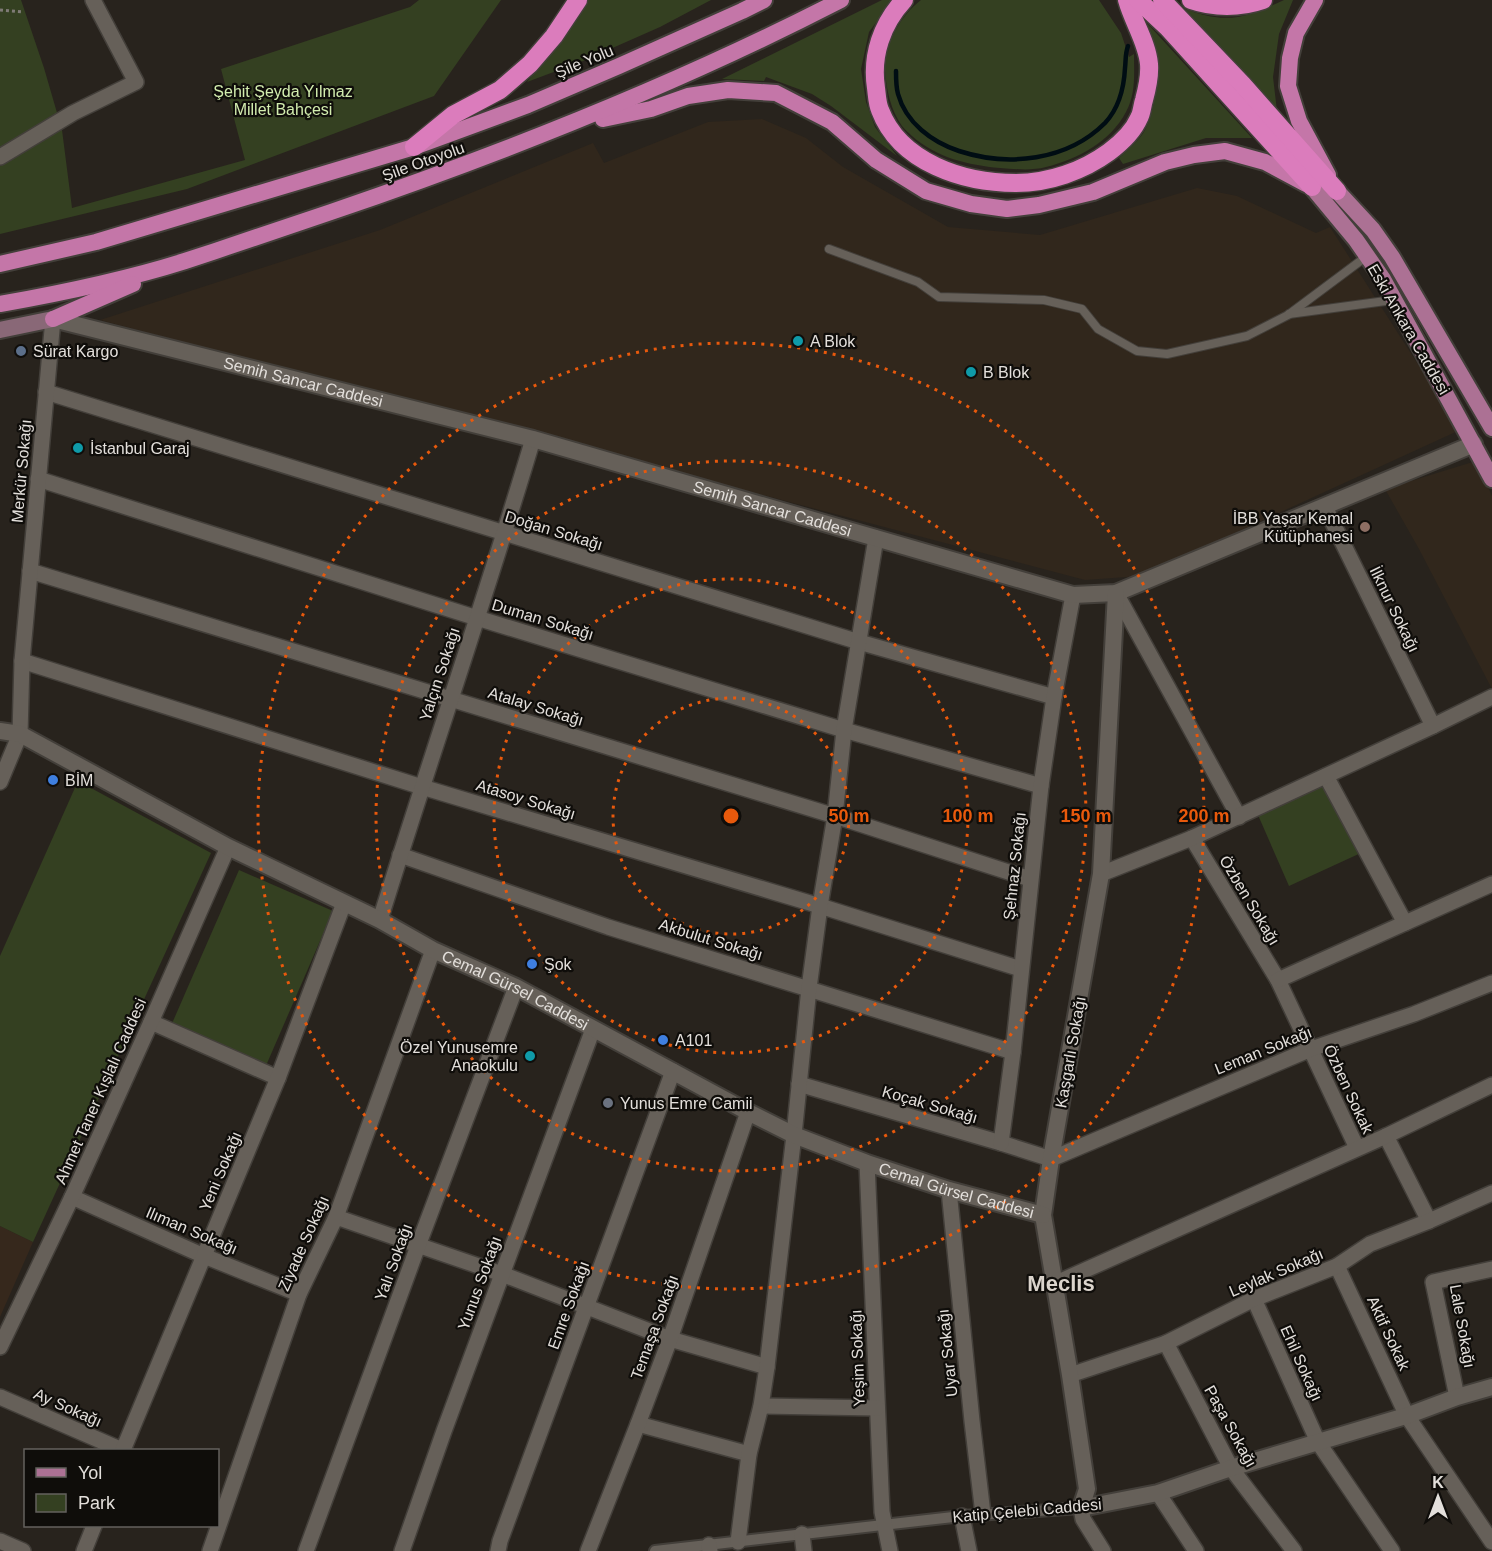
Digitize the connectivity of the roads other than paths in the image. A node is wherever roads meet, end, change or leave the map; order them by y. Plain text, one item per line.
1 (93, 0) edge
2 (578, 0) edge
3 (764, 0) edge
4 (841, 0) edge
5 (904, 0) edge
6 (1127, 0) edge
7 (1138, 0) edge
8 (1162, 0) edge
9 (1191, 0) edge
10 (1263, 0) edge
11 (1315, 0) edge
12 (570, 125) junction
13 (414, 147) junction
14 (0, 156) edge
15 (1312, 187) junction
16 (1337, 191) junction
17 (829, 249) dead end
18 (1367, 256) junction
19 (183, 262) junction
20 (0, 264) edge
21 (1395, 300) junction
22 (0, 304) edge
23 (1288, 315) junction
24 (53, 319) junction
25 (0, 330) edge
26 (46, 392) junction
27 (1492, 428) edge
28 (534, 439) junction
29 (1474, 444) junction
30 (38, 478) junction
31 (1492, 479) edge
32 (1325, 507) junction
33 (505, 534) junction
34 (876, 538) junction
35 (30, 571) junction
36 (1116, 593) junction
37 (1073, 595) junction
38 (477, 618) junction
39 (859, 642) junction
40 (22, 661) junction
41 (1054, 697) junction
42 (1492, 697) edge
43 (450, 699) junction
44 (1433, 726) junction
45 (844, 730) junction
46 (0, 731) edge
47 (20, 734) junction
48 (1326, 776) junction
49 (0, 782) edge
50 (1041, 786) junction
51 (422, 787) junction
52 (835, 816) junction
53 (1239, 817) junction
54 (1192, 838) junction
55 (228, 847) junction
56 (400, 855) junction
57 (1101, 874) junction
58 (1030, 879) junction
59 (1492, 884) edge
60 (344, 903) junction
61 (820, 906) junction
62 (380, 920) junction
63 (1405, 923) junction
64 (433, 950) junction
65 (1021, 969) junction
66 (1278, 980) junction
67 (1492, 983) edge
68 (516, 987) junction
69 (809, 988) junction
70 (151, 1022) junction
71 (592, 1029) junction
72 (1311, 1049) junction
73 (1013, 1052) junction
74 (673, 1071) junction
75 (278, 1078) junction
76 (799, 1084) junction
77 (1492, 1085) edge
78 (748, 1112) junction
79 (794, 1135) junction
80 (1386, 1136) junction
81 (1001, 1143) junction
82 (1357, 1148) junction
83 (1051, 1159) junction
84 (867, 1163) junction
85 (949, 1190) junction
86 (1492, 1193) edge
87 (72, 1197) junction
88 (1043, 1215) junction
89 (336, 1217) junction
90 (1429, 1221) junction
91 (418, 1246) junction
92 (204, 1256) junction
93 (1337, 1266) junction
94 (1492, 1269) edge
95 (502, 1274) junction
96 (1054, 1284) junction
97 (299, 1294) junction
98 (1254, 1299) junction
99 (586, 1307) junction
100 (670, 1339) junction
101 (1166, 1343) junction
102 (0, 1347) edge
103 (767, 1367) junction
104 (1070, 1376) junction
105 (1492, 1387) edge
106 (0, 1397) edge
107 (1457, 1397) junction
108 (761, 1406) junction
109 (877, 1408) junction
110 (1407, 1416) junction
111 (638, 1424) junction
112 (1318, 1442) junction
113 (121, 1449) edge
114 (123, 1449) edge
115 (749, 1454) junction
116 (1231, 1468) junction
117 (1158, 1493) junction
118 (1081, 1508) junction
119 (983, 1514) junction
120 (962, 1516) junction
121 (885, 1524) junction
122 (219, 1525) edge
123 (94, 1527) edge
124 (218, 1527) edge
125 (802, 1534) junction
126 (0, 1541) edge
127 (738, 1542) junction
128 (1492, 1542) edge
129 (710, 1548) edge
130 (23, 1551) edge
131 (84, 1551) edge
132 (210, 1551) edge
133 (306, 1551) edge
134 (402, 1551) edge
135 (498, 1551) edge
136 (588, 1551) edge
137 (655, 1551) edge
138 (804, 1551) edge
139 (890, 1551) edge
140 (969, 1551) edge
141 (1103, 1551) edge
142 (1196, 1551) edge
143 (1294, 1551) edge
144 (1392, 1551) edge

1 - 14 street
2 - 13 highway
3 - 13 highway, Şile Yolu
4 - 12 highway, Şile Otoyolu
5 - 6 highway
7 - 15 highway
8 - 16 highway
9 - 10 highway
11 - 16 highway
12 - 15 highway
12 - 19 highway, Şile Otoyolu
13 - 20 highway, Şile Otoyolu
15 - 18 main road, Eski Ankara Caddesi
16 - 27 main road, Eski Ankara Caddesi
17 - 23 lane
18 - 21 main road, Eski Ankara Caddesi
18 - 23 lane
19 - 22 highway, Şile Otoyolu
19 - 24 highway
21 - 23 lane
21 - 29 main road, Eski Ankara Caddesi
24 - 25 main road
24 - 26 street, Merkür Sokağı
24 - 28 street, Semih Sancar Caddesi
26 - 30 street, Merkür Sokağı
26 - 33 street, Doğan Sokağı
28 - 33 street, Yalçın Sokağı
28 - 34 street, Semih Sancar Caddesi
29 - 31 main road, Eski Ankara Caddesi
29 - 32 street, Semih Sancar Caddesi
30 - 35 street, Merkür Sokağı
30 - 38 street, Duman Sokağı
32 - 36 street, Semih Sancar Caddesi
32 - 44 street, İlknur Sokağı
33 - 38 street, Yalçın Sokağı
33 - 39 street, Doğan Sokağı
34 - 37 street, Semih Sancar Caddesi
34 - 39 street
35 - 40 street, Merkür Sokağı
35 - 43 street, Atalay Sokağı
36 - 37 street, Semih Sancar Caddesi
36 - 53 street
36 - 57 street, Kaşgarlı Sokağı
37 - 41 street, Şehnaz Sokağı
38 - 43 street, Yalçın Sokağı
38 - 45 street, Duman Sokağı
39 - 41 street, Doğan Sokağı
39 - 45 street
40 - 47 street, Merkür Sokağı
40 - 51 street, Atasoy Sokağı
41 - 50 street, Şehnaz Sokağı
42 - 44 street
43 - 51 street, Yalçın Sokağı
43 - 52 street, Atalay Sokağı
44 - 48 street
45 - 50 street, Duman Sokağı
45 - 52 street
46 - 47 street, Cemal Gürsel Caddesi
47 - 49 street
47 - 55 street, Cemal Gürsel Caddesi
48 - 53 street
48 - 63 street
50 - 58 street, Şehnaz Sokağı
51 - 56 street, Yalçın Sokağı
51 - 61 street, Atasoy Sokağı
52 - 58 street, Atalay Sokağı
52 - 61 street
53 - 54 street
54 - 57 street
54 - 66 street, Özben Sokağı
55 - 60 street, Cemal Gürsel Caddesi
55 - 70 street, Ahmet Taner Kışlalı Caddesi
56 - 62 street, Yalçın Sokağı
56 - 69 street, Akbulut Sokağı
57 - 83 street, Kaşgarlı Sokağı
58 - 65 street, Şehnaz Sokağı
59 - 63 street
60 - 62 street, Cemal Gürsel Caddesi
60 - 75 street, Yeni Sokağı
61 - 65 street, Atasoy Sokağı
61 - 69 street
62 - 64 street, Cemal Gürsel Caddesi
63 - 66 street
64 - 68 street, Cemal Gürsel Caddesi
64 - 89 street, Ziyade Sokağı
65 - 73 street, Şehnaz Sokağı
66 - 72 street, Özben Sokak
67 - 72 street, Leman Sokağı
68 - 71 street, Cemal Gürsel Caddesi
68 - 91 street, Yalı Sokağı
69 - 73 street, Akbulut Sokağı
69 - 76 street
70 - 75 street
70 - 87 street, Ahmet Taner Kışlalı Caddesi
71 - 74 street, Cemal Gürsel Caddesi
71 - 95 street, Yunus Sokağı
72 - 82 street, Özben Sokak
72 - 83 street, Leman Sokağı
73 - 81 street, Şehnaz Sokağı
74 - 78 street, Cemal Gürsel Caddesi
74 - 99 street, Emre Sokağı
75 - 92 street, Yeni Sokağı
76 - 79 street
76 - 81 street, Koçak Sokağı
77 - 80 street
78 - 79 street, Cemal Gürsel Caddesi
78 - 100 street, Temaşa Sokağı
79 - 84 street, Cemal Gürsel Caddesi
79 - 103 street
80 - 82 street
80 - 90 street
81 - 83 street, Koçak Sokağı
82 - 96 street
83 - 88 street, Kaşgarlı Sokağı
84 - 85 street, Cemal Gürsel Caddesi
84 - 109 street, Yeşim Sokağı
85 - 88 street, Cemal Gürsel Caddesi
85 - 119 street, Uyar Sokağı
86 - 90 street, Leylak Sokağı
87 - 92 street, Ilıman Sokağı
87 - 102 street, Ahmet Taner Kışlalı Caddesi
88 - 96 street, Kaşgarlı Sokağı
89 - 91 street
89 - 97 street, Ziyade Sokağı
90 - 93 street, Leylak Sokağı
91 - 95 street
91 - 133 street, Yalı Sokağı
92 - 97 street, Ilıman Sokağı
92 - 114 street, Yeni Sokağı
93 - 98 street, Leylak Sokağı
93 - 110 street, Aktif Sokak
94 - 107 street, Lale Sokağı
95 - 99 street
95 - 134 street, Yunus Sokağı
96 - 104 street, Kaşgarlı Sokağı
97 - 122 street, Ziyade Sokağı
98 - 101 street, Leylak Sokağı
98 - 112 street, Ehil Sokağı
99 - 100 street
99 - 135 street, Emre Sokağı
100 - 103 street
100 - 111 street, Temaşa Sokağı
101 - 104 street, Leylak Sokağı
101 - 116 street, Paşa Sokağı
103 - 108 street
104 - 118 street, Kaşgarlı Sokağı
105 - 107 street, Katip Çelebi Caddesi
106 - 113 street, Ay Sokağı
107 - 110 street, Katip Çelebi Caddesi
108 - 109 street
108 - 115 street
109 - 121 street, Yeşim Sokağı
110 - 112 street, Katip Çelebi Caddesi
110 - 128 street, Aktif Sokak
111 - 115 street
111 - 136 street, Temaşa Sokağı
112 - 116 street, Katip Çelebi Caddesi
112 - 144 street, Ehil Sokağı
115 - 127 street
116 - 117 street, Katip Çelebi Caddesi
116 - 143 street, Paşa Sokağı
117 - 118 street, Katip Çelebi Caddesi
117 - 142 street
118 - 119 street, Katip Çelebi Caddesi
118 - 141 street
119 - 120 street, Katip Çelebi Caddesi
120 - 121 street, Katip Çelebi Caddesi
120 - 140 street
121 - 125 street, Katip Çelebi Caddesi
121 - 139 street, Yeşim Sokağı
123 - 131 street
124 - 132 street, Ziyade Sokağı
125 - 127 street, Katip Çelebi Caddesi
125 - 138 street
126 - 130 street
127 - 129 street, Katip Çelebi Caddesi
129 - 137 street, Katip Çelebi Caddesi

